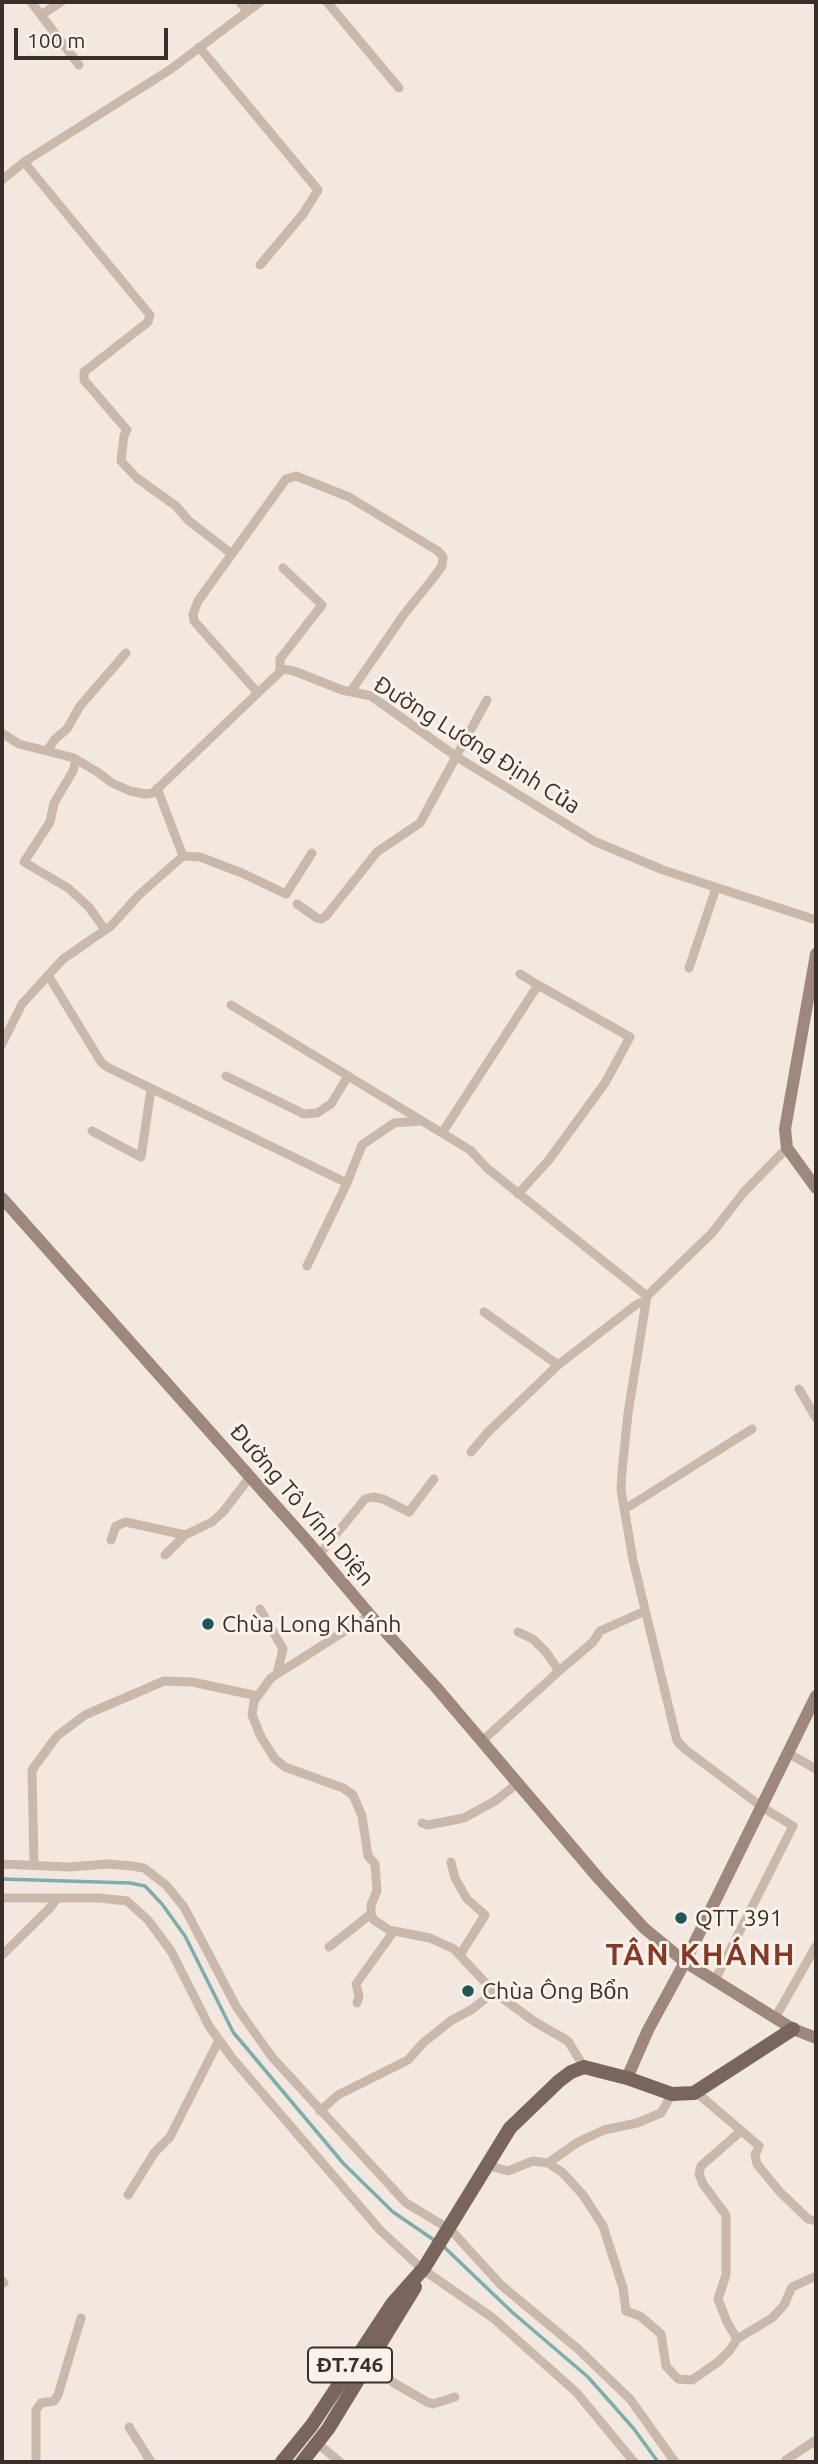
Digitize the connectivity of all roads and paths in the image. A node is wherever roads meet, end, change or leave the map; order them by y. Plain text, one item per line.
1 (31, 2) edge
2 (61, 2) edge
3 (240, 2) edge
4 (260, 2) edge
5 (327, 2) edge
6 (247, 11) junction
7 (41, 15) junction
8 (199, 47) junction
9 (79, 65) dead end
10 (399, 88) dead end
11 (24, 162) junction
12 (2, 180) edge
13 (260, 265) dead end
14 (232, 554) junction
15 (283, 568) dead end
16 (126, 653) dead end
17 (280, 672) junction
18 (351, 691) junction
19 (258, 693) junction
20 (487, 700) dead end
21 (2, 733) edge
22 (47, 751) junction
23 (457, 757) junction
24 (76, 760) junction
25 (157, 788) junction
26 (313, 853) dead end
27 (183, 856) junction
28 (716, 888) junction
29 (297, 904) dead end
30 (816, 920) edge
31 (105, 930) junction
32 (816, 954) edge
33 (689, 968) dead end
34 (520, 974) dead end
35 (48, 975) junction
36 (538, 985) junction
37 (231, 1005) dead end
38 (2, 1044) edge
39 (226, 1076) dead end
40 (348, 1076) junction
41 (150, 1089) junction
42 (421, 1121) junction
43 (92, 1131) dead end
44 (442, 1133) junction
45 (787, 1148) junction
46 (347, 1183) junction
47 (816, 1188) edge
48 (519, 1194) junction
49 (2, 1198) edge
50 (307, 1266) dead end
51 (646, 1298) junction
52 (484, 1311) dead end
53 (558, 1365) junction
54 (799, 1389) dead end
55 (816, 1418) edge
56 (752, 1429) dead end
57 (471, 1452) dead end
58 (250, 1477) junction
59 (434, 1479) dead end
60 (625, 1509) junction
61 (185, 1535) junction
62 (111, 1540) dead end
63 (165, 1555) dead end
64 (319, 1555) junction
65 (260, 1609) dead end
66 (645, 1611) junction
67 (370, 1615) junction
68 (518, 1632) dead end
69 (559, 1671) junction
70 (277, 1674) junction
71 (258, 1696) junction
72 (816, 1696) edge
73 (482, 1741) junction
74 (788, 1753) junction
75 (816, 1769) edge
76 (518, 1783) junction
77 (762, 1807) junction
78 (422, 1823) dead end
79 (451, 1861) dead end
80 (2, 1864) edge
81 (34, 1865) junction
82 (2, 1898) edge
83 (57, 1898) junction
84 (371, 1914) junction
85 (394, 1931) junction
86 (816, 1946) edge
87 (328, 1947) dead end
88 (2, 1955) edge
89 (460, 1955) junction
90 (685, 1962) junction
91 (715, 1980) junction
92 (494, 1992) junction
93 (357, 2003) dead end
94 (775, 2018) junction
95 (793, 2029) junction
96 (816, 2038) edge
97 (219, 2040) junction
98 (584, 2067) junction
99 (627, 2078) junction
100 (696, 2092) junction
101 (672, 2094) junction
102 (320, 2111) junction
103 (741, 2131) junction
104 (548, 2163) junction
105 (486, 2165) junction
106 (128, 2195) dead end
107 (816, 2221) edge
108 (450, 2229) junction
109 (422, 2270) junction
110 (816, 2276) edge
111 (81, 2318) dead end
112 (737, 2339) junction
113 (368, 2362) junction
114 (454, 2397) dead end
115 (129, 2427) dead end
116 (816, 2440) edge
117 (317, 2443) junction
118 (786, 2460) dead end
119 (36, 2462) edge
120 (151, 2462) edge
121 (282, 2462) edge
122 (302, 2462) edge
123 (340, 2462) edge
124 (634, 2462) edge
125 (676, 2462) edge

1 - 7 street
2 - 7 street
3 - 6 street
4 - 6 street
5 - 10 street
6 - 8 street
7 - 9 street
8 - 11 street
8 - 13 street
11 - 12 street
11 - 14 street
14 - 18 street
14 - 19 street
15 - 17 street
16 - 22 street
17 - 18 street, Đường Lương Định Của
17 - 19 street
18 - 23 street, Đường Lương Định Của
19 - 25 street
20 - 23 street
21 - 22 street
22 - 24 street
23 - 28 street, Đường Lương Định Của
23 - 29 street
24 - 25 street
24 - 31 street
25 - 27 street
26 - 27 street
27 - 31 street
28 - 30 street, Đường Lương Định Của
28 - 33 street
31 - 35 street
32 - 45 main road
34 - 36 street
35 - 38 street
35 - 41 street
36 - 44 street
36 - 48 street
37 - 40 street
39 - 40 street
40 - 42 street
41 - 43 street
41 - 46 street
42 - 44 street
42 - 46 street
44 - 48 street
45 - 47 main road
45 - 51 street
46 - 50 street
48 - 51 street
49 - 58 main road, Đường Tô Vĩnh Diện
51 - 53 street
51 - 60 street
52 - 53 street
53 - 57 street
54 - 55 street
56 - 60 street
58 - 61 street
58 - 64 main road, Đường Tô Vĩnh Diện
59 - 64 street
60 - 66 street
61 - 62 street
61 - 63 street
64 - 67 main road, Đường Tô Vĩnh Diện
65 - 70 street
66 - 69 street
66 - 77 street
67 - 70 street
67 - 73 main road, Đường Tô Vĩnh Diện
68 - 69 street
69 - 73 street
70 - 71 street
71 - 81 street
71 - 84 street
72 - 74 main road
73 - 76 main road, Đường Tô Vĩnh Diện
74 - 75 street
74 - 77 main road
76 - 78 street
76 - 90 main road, Đường Tô Vĩnh Diện
77 - 90 main road
77 - 91 street
79 - 89 street
80 - 81 street
81 - 102 street
82 - 83 street
83 - 88 street
83 - 97 street
84 - 85 street
84 - 87 street
85 - 89 street
85 - 93 street
86 - 94 street
89 - 92 street
90 - 91 main road, Đường Tô Vĩnh Diện
90 - 99 main road
91 - 94 main road, Đường Tô Vĩnh Diện
92 - 98 street
92 - 102 street
94 - 95 main road, Đường Tô Vĩnh Diện
95 - 96 main road, Đường Tô Vĩnh Diện
95 - 100 main road
97 - 106 street
97 - 109 street
98 - 99 main road
98 - 105 main road, ĐT.746
99 - 101 main road
100 - 101 main road
100 - 103 street
101 - 104 street
102 - 108 street
103 - 107 street
103 - 112 street
104 - 105 street
104 - 112 street
105 - 108 main road, ĐT.746
108 - 109 main road, ĐT.746
108 - 125 street
109 - 113 main road, ĐT.746
109 - 121 main road, ĐT.746
109 - 124 street
110 - 112 street
111 - 119 street
113 - 114 street
113 - 117 main road, ĐT.746
115 - 120 street
116 - 118 street
117 - 122 main road, ĐT.746
117 - 123 street

